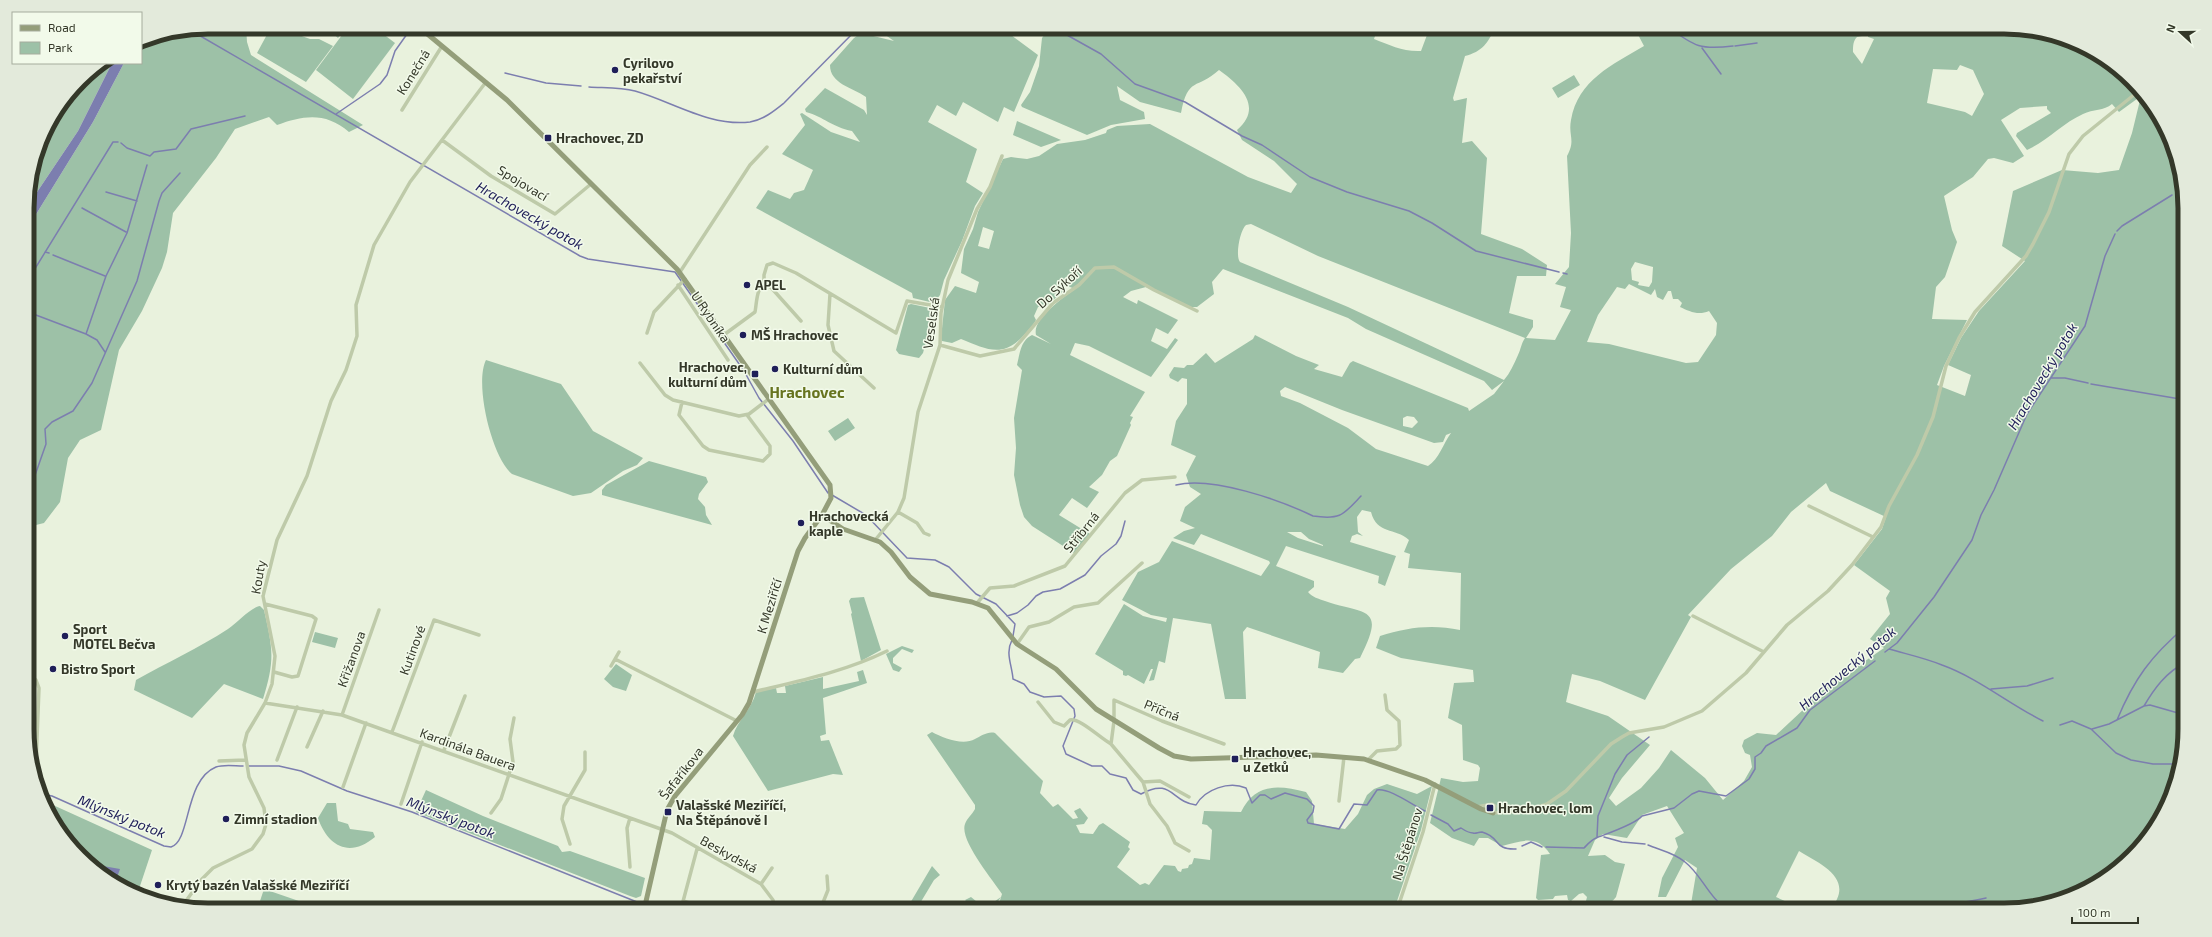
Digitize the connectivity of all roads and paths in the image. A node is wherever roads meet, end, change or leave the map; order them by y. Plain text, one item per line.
1 (427, 34) edge
2 (442, 46) junction
3 (486, 82) junction
4 (2135, 94) edge
5 (402, 110) dead end
6 (442, 140) junction
7 (767, 147) dead end
8 (1002, 156) dead end
9 (591, 184) junction
10 (680, 272) junction
11 (681, 282) junction
12 (764, 284) junction
13 (830, 294) junction
14 (942, 307) junction
15 (1197, 311) dead end
16 (801, 321) dead end
17 (648, 332) dead end
18 (725, 334) junction
19 (940, 345) junction
20 (728, 360) dead end
21 (640, 363) dead end
22 (874, 388) dead end
23 (767, 399) junction
24 (682, 402) junction
25 (747, 415) junction
26 (1175, 477) dead end
27 (1809, 506) dead end
28 (898, 512) junction
29 (822, 516) junction
30 (929, 535) dead end
31 (1873, 537) junction
32 (876, 539) junction
33 (1142, 564) dead end
34 (978, 601) junction
35 (265, 604) junction
36 (379, 610) dead end
37 (1693, 616) dead end
38 (479, 635) dead end
39 (1016, 642) junction
40 (887, 651) dead end
41 (620, 652) dead end
42 (1764, 652) junction
43 (615, 659) junction
44 (611, 666) dead end
45 (274, 672) junction
46 (34, 678) edge
47 (754, 692) junction
48 (1385, 695) dead end
49 (465, 696) dead end
50 (1038, 702) dead end
51 (265, 703) junction
52 (297, 707) junction
53 (746, 708) joint
54 (323, 711) junction
55 (342, 715) junction
56 (514, 718) dead end
57 (737, 721) junction
58 (1114, 721) junction
59 (366, 723) junction
60 (392, 732) junction
61 (422, 742) junction
62 (1111, 744) junction
63 (1224, 744) dead end
64 (307, 747) dead end
65 (444, 750) junction
66 (585, 752) dead end
67 (1344, 757) junction
68 (36, 759) edge
69 (245, 760) junction
70 (278, 760) dead end
71 (1368, 760) junction
72 (219, 761) dead end
73 (509, 774) junction
74 (1143, 782) junction
75 (1435, 784) junction
76 (343, 787) dead end
77 (569, 796) junction
78 (1189, 797) dead end
79 (1339, 801) dead end
80 (402, 804) dead end
81 (1493, 812) joint
82 (491, 813) dead end
83 (630, 818) junction
84 (661, 829) junction
85 (570, 844) dead end
86 (697, 849) junction
87 (1190, 851) dead end
88 (630, 867) dead end
89 (772, 868) dead end
90 (827, 876) dead end
91 (761, 884) junction
92 (683, 901) joint
93 (185, 902) edge
94 (645, 903) edge
95 (689, 903) edge
96 (774, 903) edge
97 (823, 903) edge
98 (1399, 903) edge

1 - 2 street
2 - 3 street
2 - 5 street, Konečná
3 - 6 street, Kouty
3 - 9 street
4 - 31 street
6 - 9 street, Spojovací
6 - 35 street, Kouty
7 - 10 street
8 - 14 street, Veselská
9 - 10 street
10 - 11 street
11 - 17 street
11 - 18 street
11 - 20 street, U Rybníka
12 - 13 street
12 - 16 street
12 - 18 street
13 - 14 street
13 - 22 street
14 - 19 street, Veselská
15 - 19 street, Do Sýkoří
18 - 23 street
19 - 28 street, Veselská
21 - 24 street
23 - 25 street
23 - 29 street, K Meziříčí
24 - 25 street
24 - 25 street
26 - 34 street, Stříbrná
27 - 31 street
28 - 30 street
28 - 32 street, Veselská
29 - 32 street
29 - 47 street, K Meziříčí
31 - 42 street
32 - 34 street
33 - 39 street
34 - 39 street
35 - 45 street, Kouty
35 - 45 street
36 - 55 street, Křižanova
37 - 42 street
38 - 60 street, Kutinové
39 - 58 street
40 - 47 street
41 - 43 street
42 - 81 street
43 - 44 street
43 - 57 street
45 - 51 street, Kouty
46 - 68 street
47 - 53 street, K Meziříčí
48 - 71 street
49 - 65 street
50 - 62 street
51 - 52 street, Kardinála Bauera
51 - 69 street, Kouty
52 - 54 street, Kardinála Bauera
52 - 70 street
53 - 57 street, Šafaříkova
54 - 55 street, Kardinála Bauera
54 - 64 street
55 - 59 street, Kardinála Bauera
56 - 73 street
57 - 84 street, Šafaříkova
58 - 62 street
58 - 63 street, Příčná
58 - 67 street
59 - 60 street, Kardinála Bauera
59 - 76 street
60 - 61 street, Kardinála Bauera
61 - 65 street, Kardinála Bauera
61 - 80 street
62 - 74 street
65 - 73 street, Kardinála Bauera
66 - 77 street
67 - 71 street
67 - 79 street
69 - 72 street
69 - 93 street, Kouty
71 - 75 street
73 - 77 street, Kardinála Bauera
73 - 82 street
74 - 78 street
74 - 87 street
75 - 81 street
75 - 98 street, Na Štěpánov
77 - 83 street, Kardinála Bauera
77 - 85 street
83 - 84 street, Kardinála Bauera
83 - 88 street
84 - 86 street, Beskydská
84 - 94 street, Šafaříkova
86 - 91 street, Beskydská
86 - 92 street
89 - 91 street
90 - 97 street
91 - 96 street, Beskydská
92 - 95 street

